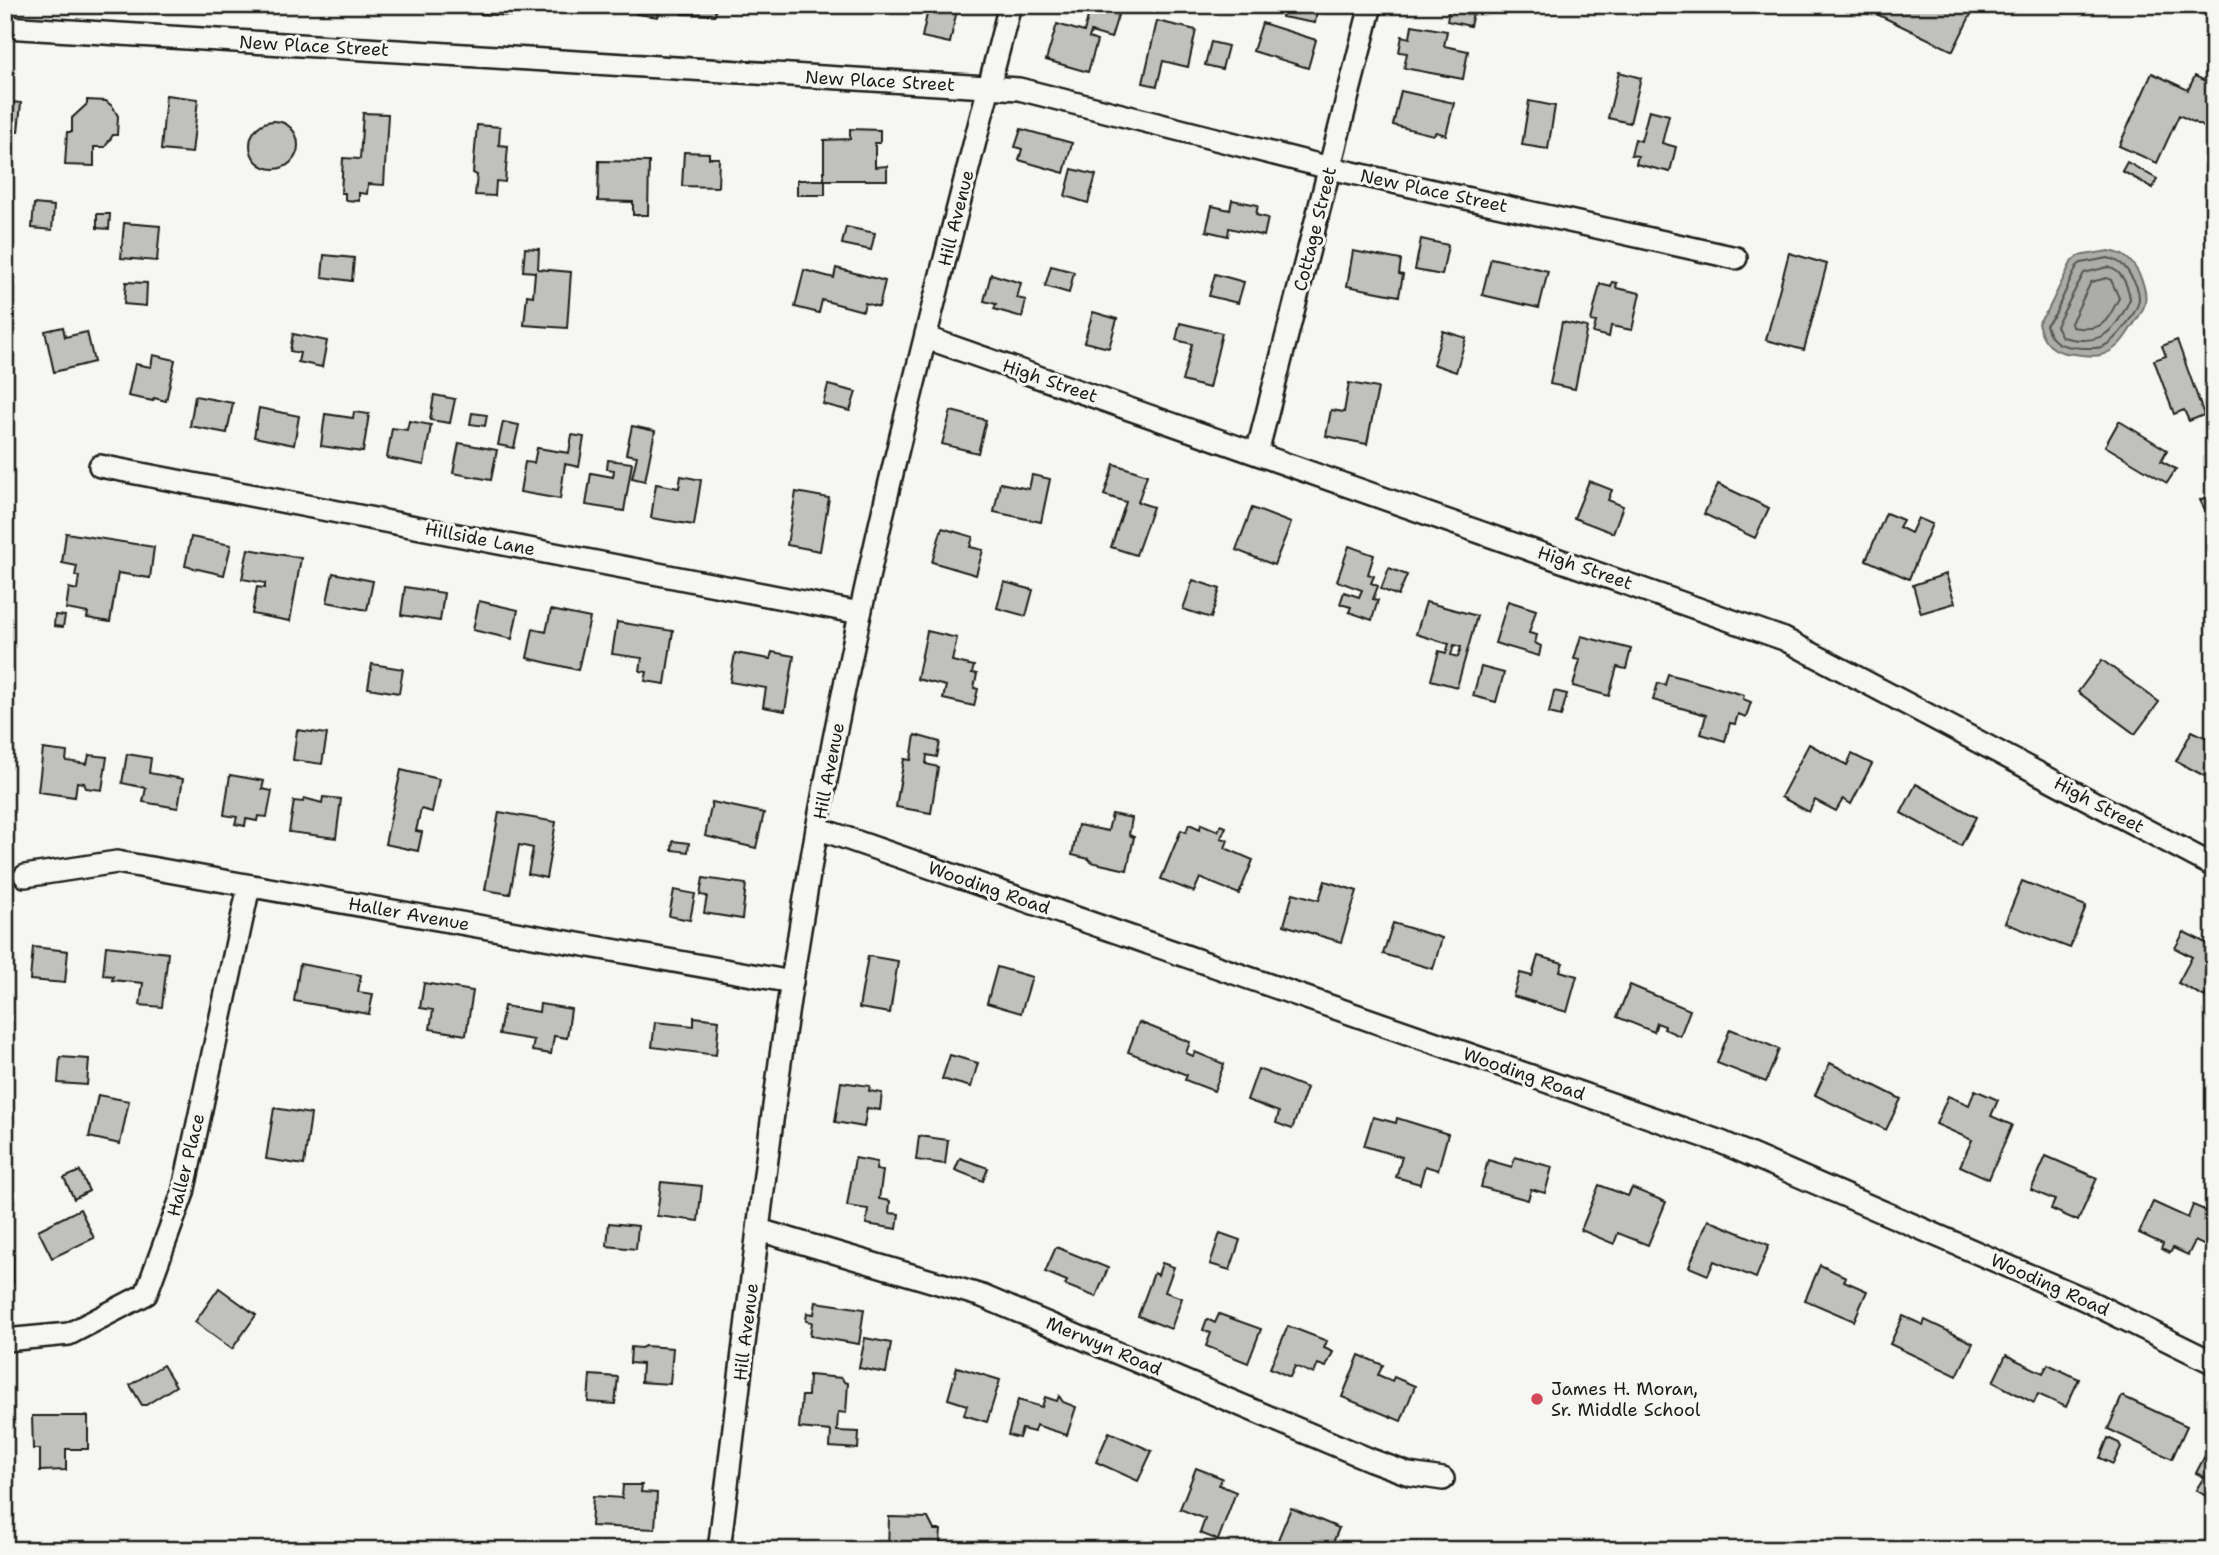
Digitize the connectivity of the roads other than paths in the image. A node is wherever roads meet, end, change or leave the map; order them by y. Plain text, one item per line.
1 (1010, 5) edge
2 (1371, 5) edge
3 (5, 27) edge
4 (989, 86) junction
5 (1330, 168) junction
6 (1736, 258) dead end
7 (927, 338) junction
8 (1257, 453) junction
9 (100, 466) dead end
10 (860, 613) junction
11 (817, 828) junction
12 (2214, 866) edge
13 (25, 876) dead end
14 (249, 886) junction
15 (792, 982) junction
16 (759, 1230) junction
17 (5, 1340) edge
18 (2214, 1363) edge
19 (1443, 1479) dead end
20 (719, 1550) edge

1 - 4 street, Hill Avenue
2 - 5 street, Cottage Street
3 - 4 street, New Place Street
4 - 5 street, New Place Street
4 - 7 street, Hill Avenue
5 - 6 street, New Place Street
5 - 8 street, Cottage Street
7 - 8 street, High Street
7 - 10 street, Hill Avenue
8 - 12 street, High Street
9 - 10 street, Hillside Lane
10 - 11 street, Hill Avenue
11 - 15 street, Hill Avenue
11 - 18 street, Wooding Road
13 - 14 street, Haller Avenue
14 - 15 street, Haller Avenue
14 - 17 street, Haller Place
15 - 16 street, Hill Avenue
16 - 19 street, Merwyn Road
16 - 20 street, Hill Avenue

